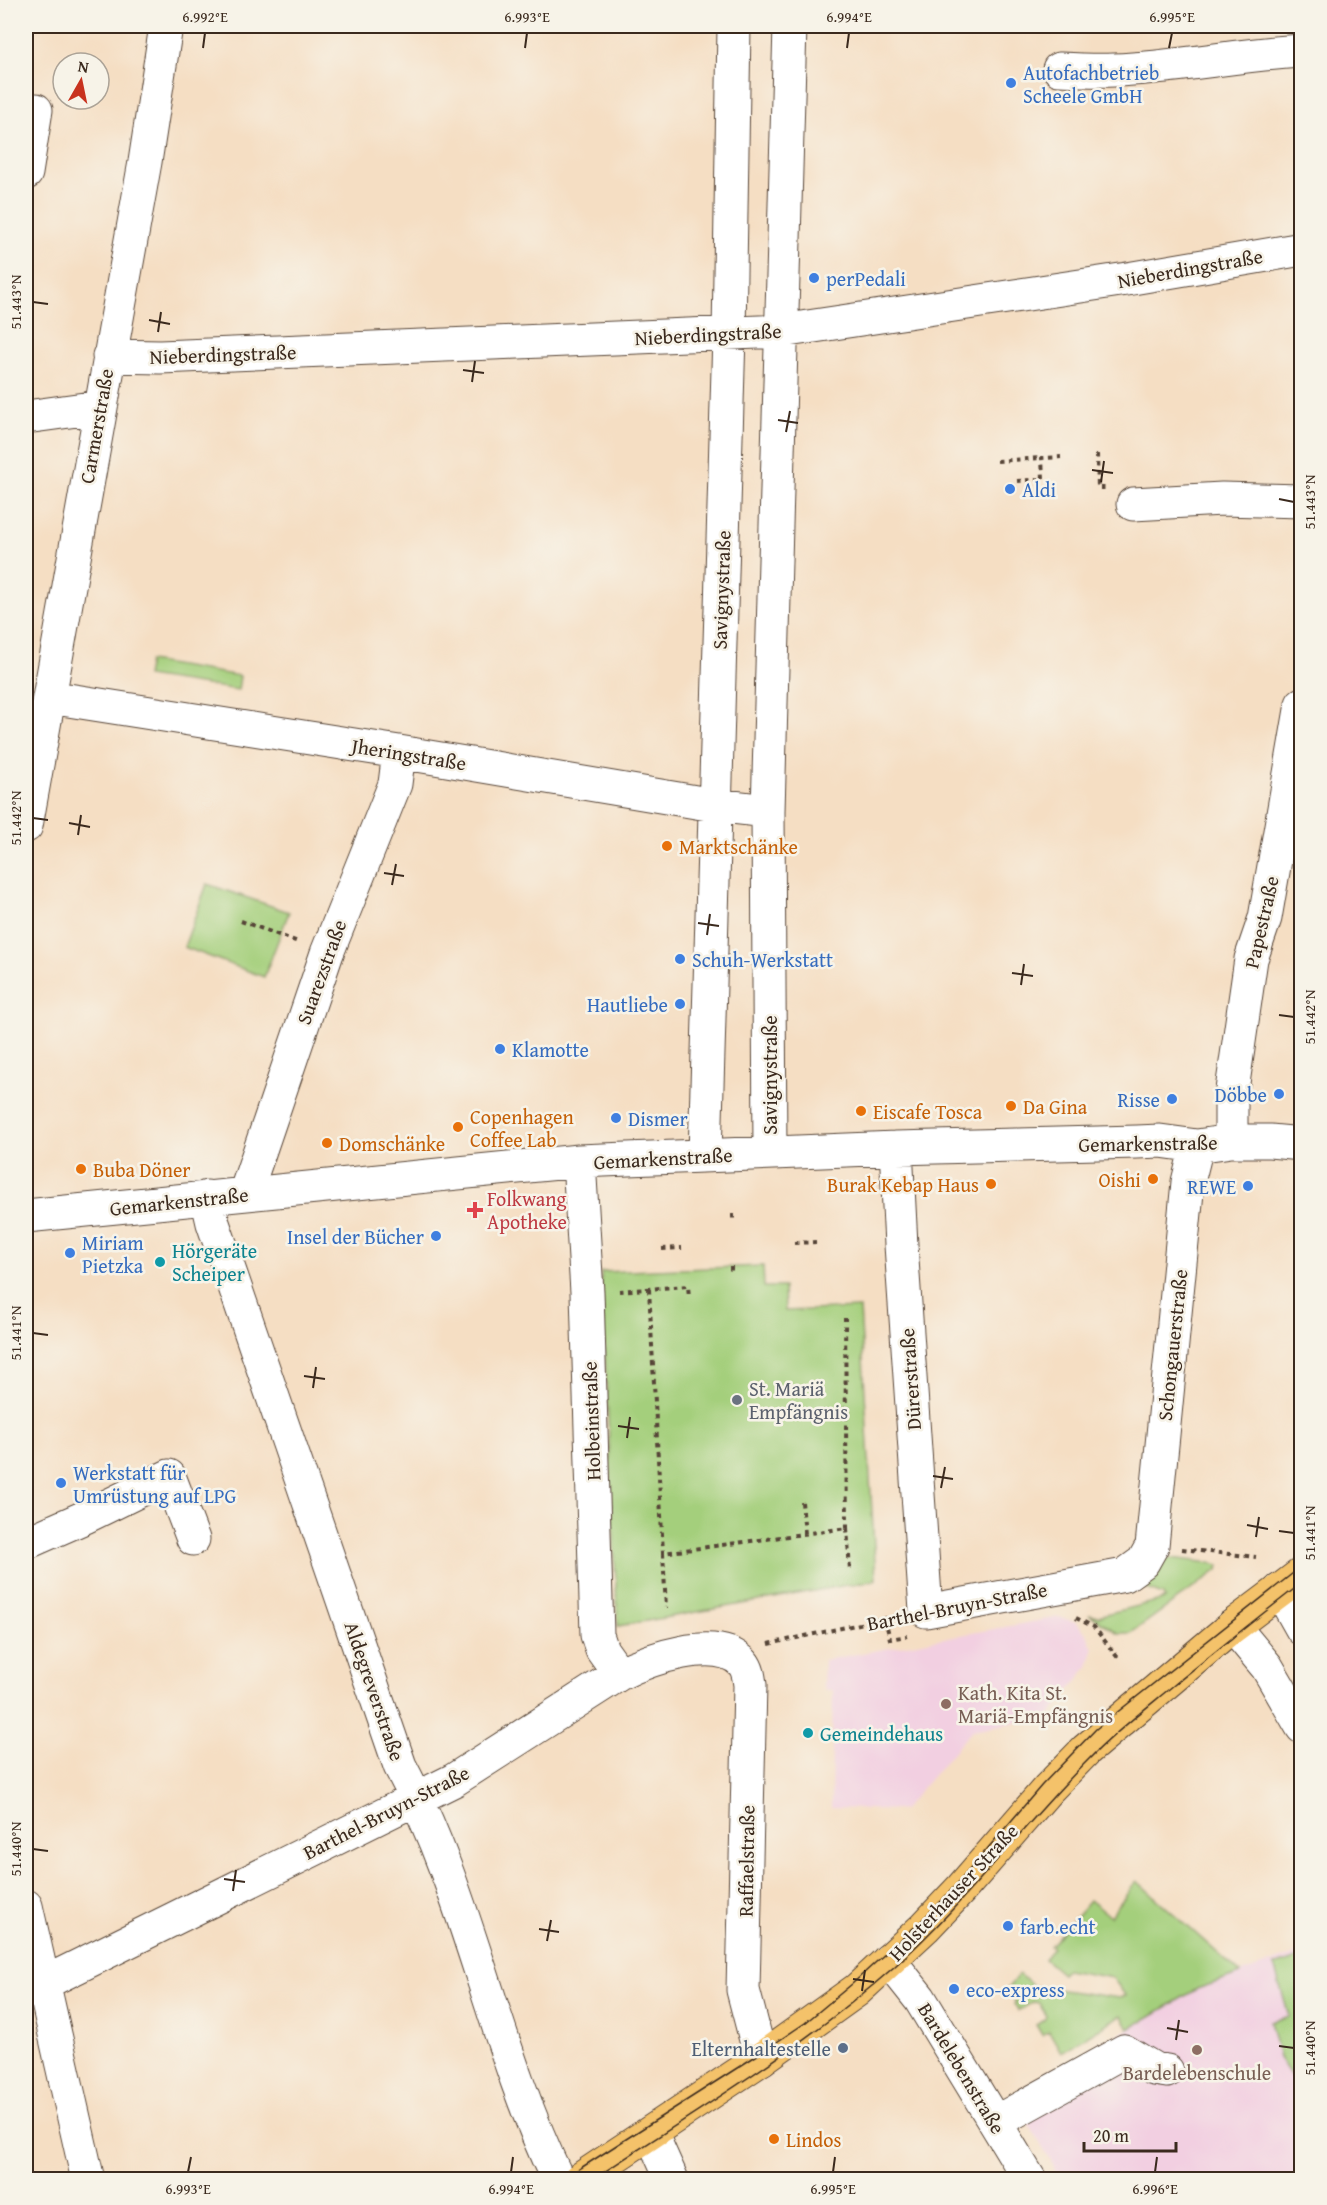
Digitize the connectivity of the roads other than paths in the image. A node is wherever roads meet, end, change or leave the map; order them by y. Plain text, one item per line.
1 (166, 26) edge
2 (734, 26) edge
3 (790, 26) edge
4 (1302, 51) edge
5 (1059, 69) dead end
6 (26, 110) edge
7 (26, 173) edge
8 (1302, 249) edge
9 (781, 331) junction
10 (729, 335) junction
11 (109, 356) junction
12 (99, 407) junction
13 (26, 417) edge
14 (1302, 501) edge
15 (1132, 504) dead end
16 (1302, 704) edge
17 (40, 707) edge
18 (399, 752) junction
19 (714, 805) junction
20 (768, 811) junction
21 (26, 826) edge
22 (1231, 1141) junction
23 (1302, 1144) edge
24 (1197, 1146) junction
25 (896, 1148) junction
26 (770, 1153) junction
27 (705, 1155) junction
28 (579, 1161) junction
29 (245, 1194) junction
30 (207, 1197) junction
31 (26, 1216) edge
32 (193, 1539) dead end
33 (26, 1543) edge
34 (1152, 1546) joint
35 (1291, 1582) edge
36 (926, 1611) joint
37 (1233, 1626) junction
38 (1302, 1629) edge
39 (753, 1654) joint
40 (619, 1674) junction
41 (1302, 1727) edge
42 (418, 1799) junction
43 (26, 1906) edge
44 (889, 1960) junction
45 (34, 1988) edge
46 (761, 2059) junction
47 (1167, 2071) dead end
48 (996, 2122) junction
49 (651, 2133) junction
50 (88, 2180) edge
51 (558, 2180) edge
52 (579, 2180) edge
53 (672, 2180) edge
54 (1030, 2180) edge

1 - 11 street, Carmerstraße
2 - 10 street, Savignystraße
3 - 9 street, Savignystraße
4 - 5 street
6 - 7 street
8 - 9 street, Nieberdingstraße
9 - 10 street, Nieberdingstraße
9 - 20 street, Savignystraße
10 - 11 street, Nieberdingstraße
10 - 19 street, Savignystraße
11 - 12 street, Carmerstraße
12 - 13 street
12 - 17 street, Carmerstraße
14 - 15 street
16 - 22 street, Papestraße
17 - 18 street, Jheringstraße
17 - 21 street, Carmerstraße
18 - 19 street, Jheringstraße
18 - 29 street, Suarezstraße
19 - 20 street, Jheringstraße
19 - 27 street, Savignystraße
20 - 26 street, Savignystraße
22 - 23 street, Gemarkenstraße
22 - 24 street, Gemarkenstraße
24 - 25 street, Gemarkenstraße
24 - 34 street, Schongauerstraße
25 - 26 street, Gemarkenstraße
25 - 36 street, Dürerstraße
26 - 27 street, Gemarkenstraße
27 - 28 street, Gemarkenstraße
28 - 29 street, Gemarkenstraße
28 - 40 street, Holbeinstraße
29 - 30 street, Gemarkenstraße
30 - 31 street, Gemarkenstraße
30 - 42 street, Aldegreverstraße
32 - 33 street
34 - 36 street, Barthel-Bruyn-Straße
35 - 37 main road, Holsterhauser Straße
35 - 38 street
37 - 41 street
37 - 44 main road, Holsterhauser Straße
39 - 40 street, Barthel-Bruyn-Straße
39 - 46 street, Raffaelstraße
40 - 42 street, Barthel-Bruyn-Straße
42 - 45 street, Barthel-Bruyn-Straße
42 - 51 street, Aldegreverstraße
43 - 45 street
44 - 46 main road, Holsterhauser Straße
44 - 48 street, Bardelebenstraße
45 - 50 street
46 - 49 main road, Holsterhauser Straße
47 - 48 street
48 - 54 street, Bardelebenstraße
49 - 52 main road, Holsterhauser Straße
49 - 53 street

